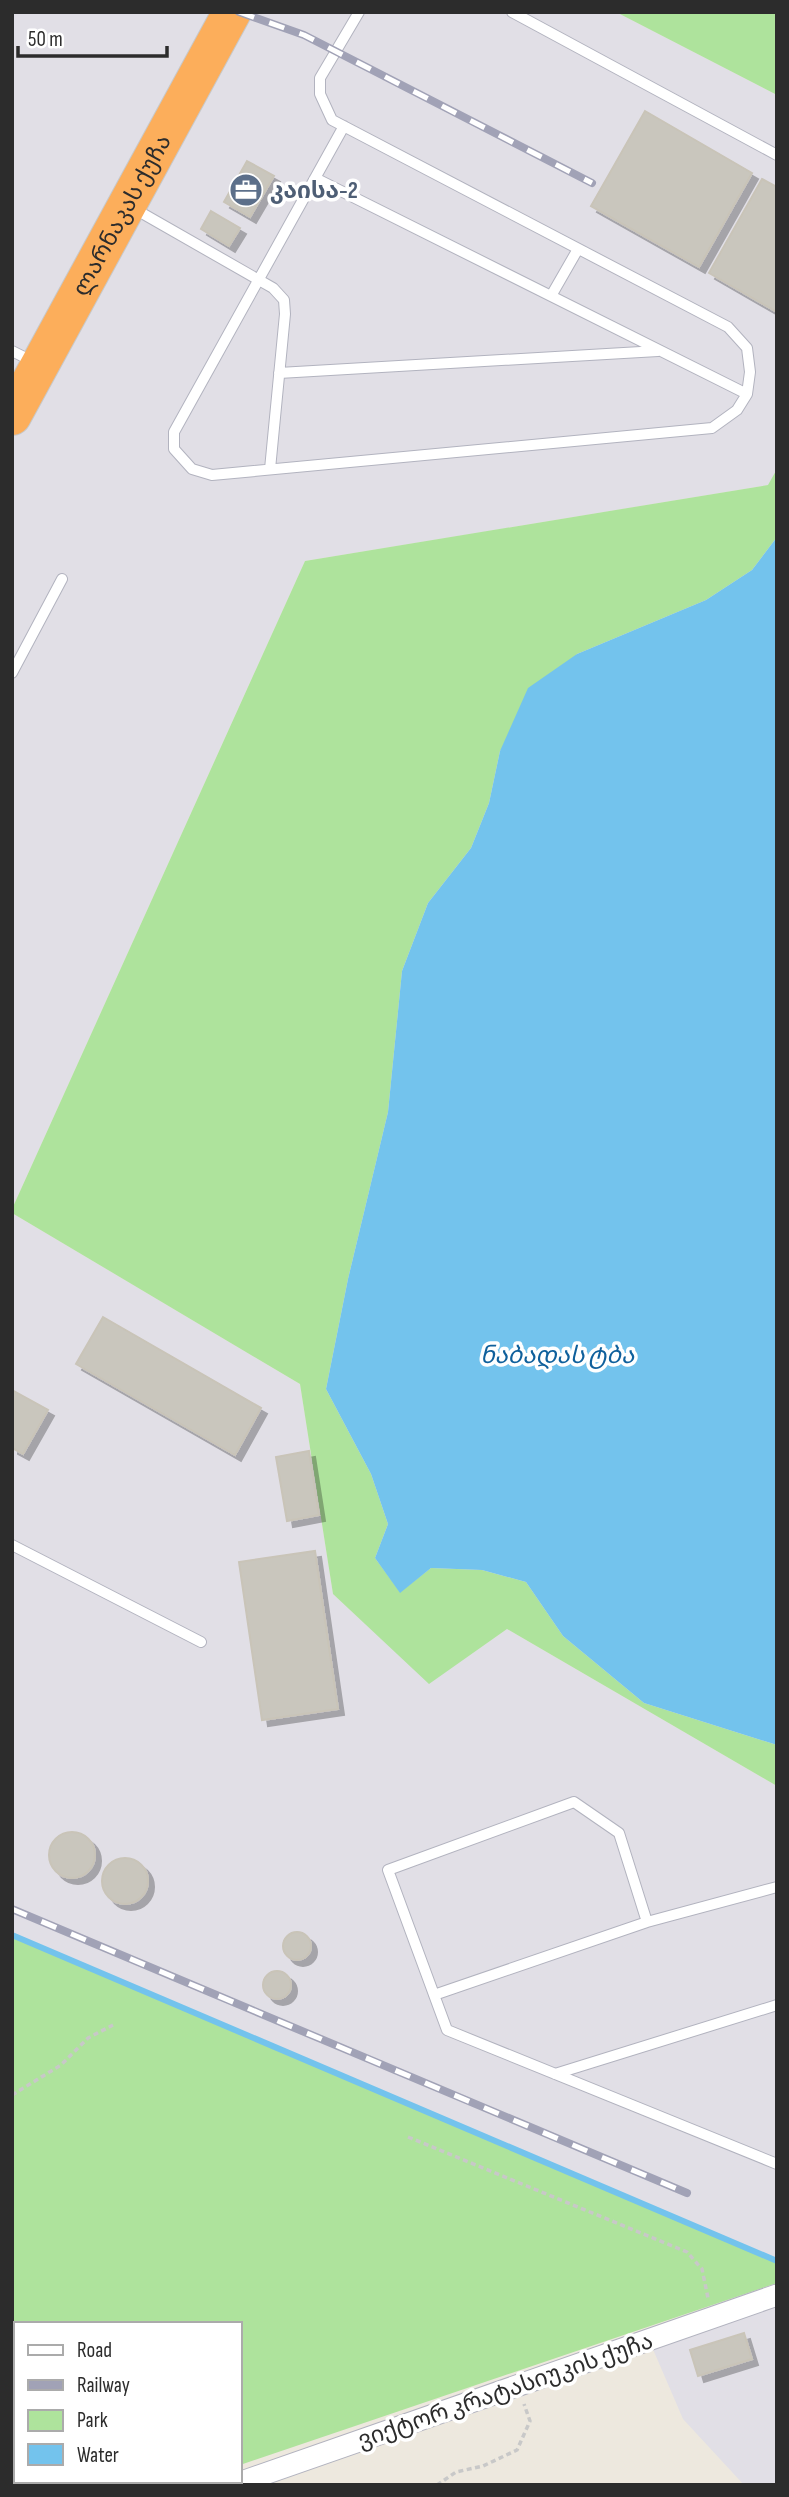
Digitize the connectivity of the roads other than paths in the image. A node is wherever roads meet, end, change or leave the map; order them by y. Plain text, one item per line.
1 (232, 12) edge
2 (359, 12) edge
3 (512, 12) edge
4 (344, 126) junction
5 (777, 155) edge
6 (314, 178) junction
7 (127, 204) junction
8 (578, 249) junction
9 (258, 279) junction
10 (551, 296) junction
11 (661, 351) junction
12 (26, 358) edge
13 (279, 373) junction
14 (747, 394) junction
15 (12, 416) edge
16 (270, 469) junction
17 (62, 579) dead end
18 (12, 673) edge
19 (12, 1545) edge
20 (201, 1642) dead end
21 (777, 1887) edge
22 (648, 1922) junction
23 (434, 1995) junction
24 (777, 2005) edge
25 (555, 2074) junction
26 (777, 2164) edge
27 (777, 2295) edge
28 (242, 2482) edge

1 - 7 highway, ლარნაკას ქუჩა
2 - 4 lane
3 - 5 lane
4 - 6 lane
4 - 8 lane
6 - 9 lane
6 - 10 lane
7 - 9 lane
7 - 12 highway, ლარნაკას ქუჩა
8 - 10 lane
8 - 14 lane
9 - 13 lane
9 - 16 lane
10 - 11 lane
11 - 13 lane
11 - 14 lane
12 - 15 highway, ლარნაკას ქუჩა
13 - 16 lane
14 - 16 lane
17 - 18 lane
19 - 20 lane
21 - 22 lane
22 - 23 lane
22 - 23 lane
23 - 25 lane
24 - 25 lane
25 - 26 lane
27 - 28 street, ვიქტორ კრატასიუკის ქუჩა

